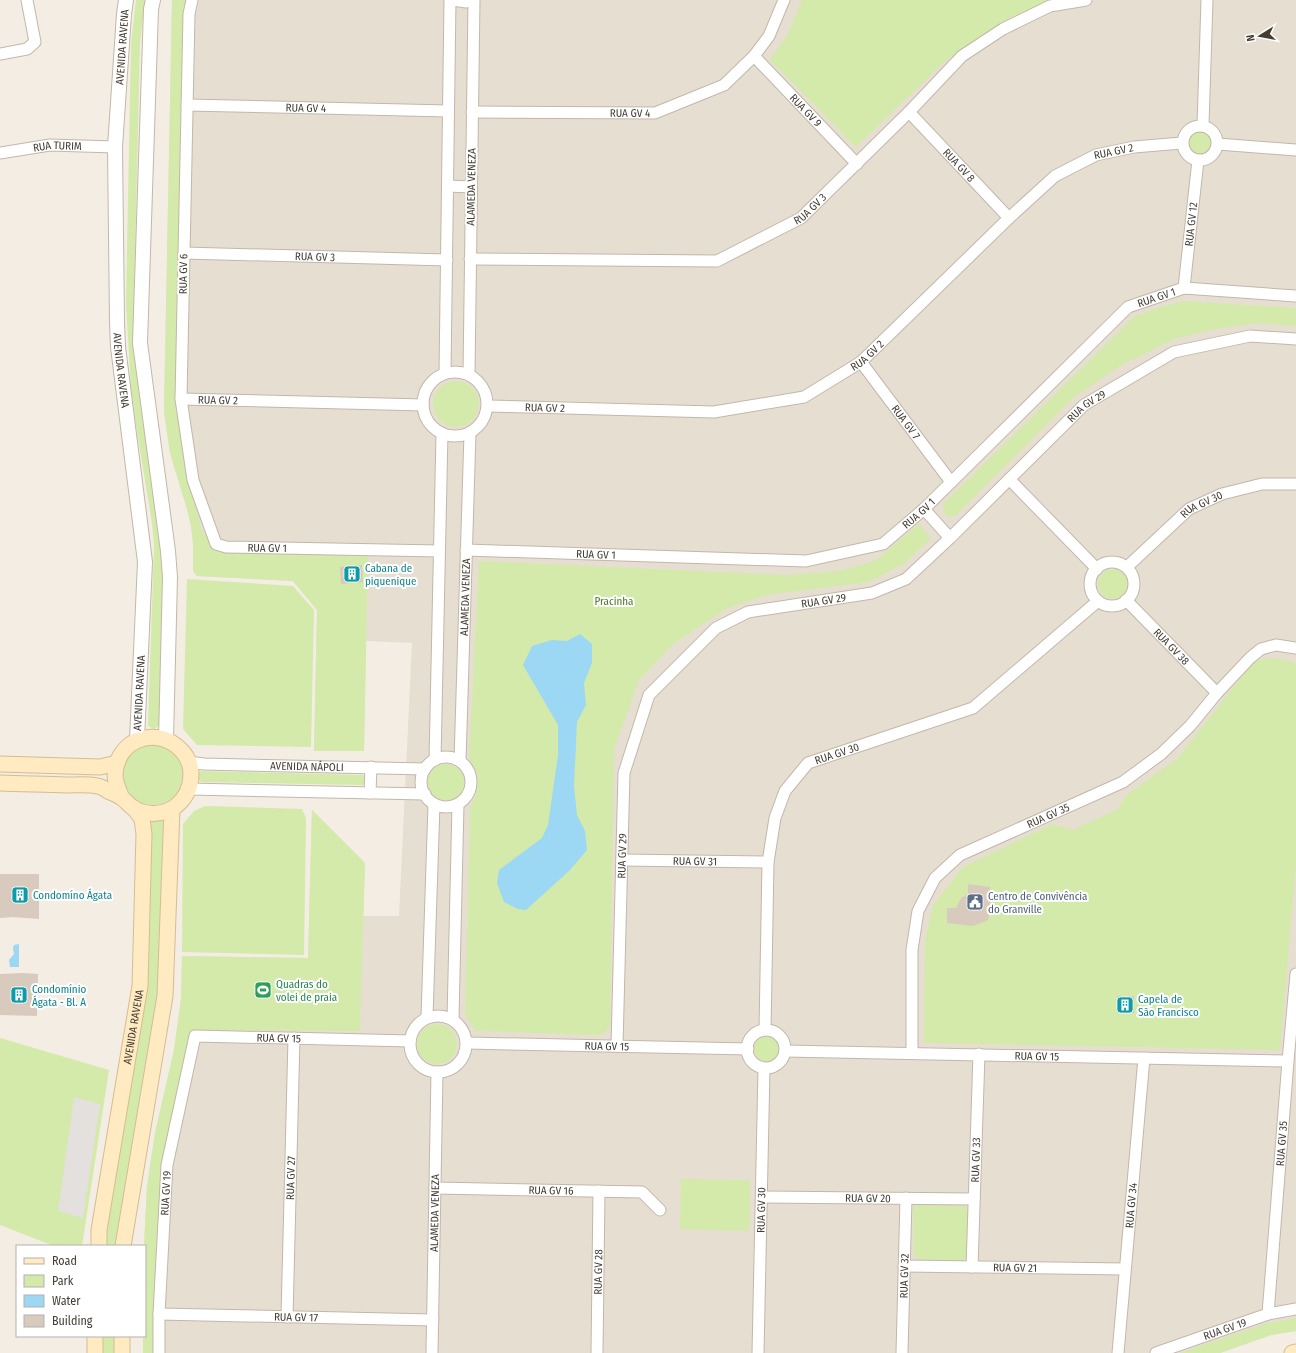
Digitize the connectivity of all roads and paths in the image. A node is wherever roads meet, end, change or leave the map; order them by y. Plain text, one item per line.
1 (27, 0) edge
2 (126, 0) edge
3 (153, 0) edge
4 (192, 0) edge
5 (452, 0) edge
6 (474, 0) edge
7 (784, 0) edge
8 (1086, 0) edge
9 (1207, 0) edge
10 (0, 54) edge
11 (754, 56) junction
12 (187, 105) junction
13 (448, 111) junction
14 (472, 112) junction
15 (909, 112) junction
16 (1202, 125) junction
17 (1182, 143) junction
18 (1218, 144) junction
19 (115, 147) junction
20 (1296, 150) edge
21 (0, 153) edge
22 (1198, 160) junction
23 (857, 164) junction
24 (448, 186) junction
25 (471, 187) junction
26 (1009, 218) junction
27 (184, 253) junction
28 (470, 259) junction
29 (446, 260) junction
30 (1184, 288) junction
31 (1296, 296) edge
32 (1296, 339) edge
33 (861, 362) junction
34 (445, 373) junction
35 (469, 374) junction
36 (181, 399) junction
37 (423, 405) junction
38 (488, 406) junction
39 (442, 433) junction
40 (470, 433) junction
41 (1009, 479) junction
42 (952, 482) junction
43 (1296, 484) edge
44 (924, 509) junction
45 (950, 538) junction
46 (216, 544) joint
47 (466, 550) junction
48 (439, 551) junction
49 (1127, 567) junction
50 (1097, 569) junction
51 (1126, 600) junction
52 (1098, 601) junction
53 (1296, 648) edge
54 (1217, 693) junction
55 (166, 739) junction
56 (137, 740) junction
57 (435, 760) junction
58 (460, 761) junction
59 (189, 762) junction
60 (117, 763) junction
61 (0, 764) edge
62 (371, 767) junction
63 (425, 769) junction
64 (0, 783) edge
65 (189, 789) junction
66 (370, 793) junction
67 (425, 794) junction
68 (122, 798) junction
69 (434, 804) junction
70 (458, 804) junction
71 (134, 808) junction
72 (172, 809) junction
73 (622, 860) junction
74 (768, 862) junction
75 (1296, 974) edge
76 (427, 1017) junction
77 (453, 1019) junction
78 (765, 1030) junction
79 (196, 1036) joint
80 (294, 1038) junction
81 (410, 1041) junction
82 (467, 1044) junction
83 (617, 1046) junction
84 (748, 1050) junction
85 (785, 1050) junction
86 (912, 1053) junction
87 (979, 1054) junction
88 (1144, 1058) junction
89 (1288, 1061) junction
90 (764, 1068) junction
91 (437, 1072) junction
92 (435, 1188) junction
93 (599, 1191) junction
94 (762, 1197) junction
95 (906, 1198) junction
96 (974, 1199) junction
97 (660, 1210) dead end
98 (99, 1245) edge
99 (123, 1245) edge
100 (904, 1266) junction
101 (972, 1267) junction
102 (1125, 1269) junction
103 (1296, 1309) edge
104 (159, 1314) junction
105 (1268, 1314) junction
106 (287, 1317) junction
107 (433, 1320) junction
108 (96, 1337) edge
109 (122, 1337) edge
110 (1296, 1352) edge
111 (95, 1353) edge
112 (122, 1353) edge
113 (159, 1353) edge
114 (432, 1353) edge
115 (597, 1353) edge
116 (758, 1353) edge
117 (902, 1353) edge
118 (1118, 1353) edge
119 (1156, 1353) edge
120 (1292, 1353) edge

1 - 10 street
2 - 19 street, AVENIDA RAVENA
3 - 55 street, AVENIDA RAVENA
4 - 12 street, RUA GV 6
5 - 6 street
5 - 13 street
6 - 14 street, ALAMEDA VENEZA
7 - 11 street, RUA GV 4
8 - 15 street, RUA GV 3
9 - 16 street
11 - 14 street, RUA GV 4
11 - 23 street, RUA GV 9
12 - 13 street, RUA GV 4
12 - 27 street, RUA GV 6
13 - 24 street
14 - 25 street, ALAMEDA VENEZA
15 - 23 street, RUA GV 3
15 - 26 street, RUA GV 8
16 - 17 street
16 - 18 street
17 - 22 street
17 - 26 street, RUA GV 2
18 - 20 street
18 - 22 street
19 - 21 street, RUA TURIM
19 - 56 street, AVENIDA RAVENA
22 - 30 street, RUA GV 12
23 - 28 street, RUA GV 3
24 - 25 street
24 - 29 street
25 - 28 street, ALAMEDA VENEZA
26 - 33 street, RUA GV 2
27 - 29 street, RUA GV 3
27 - 36 street, RUA GV 6
28 - 35 street, ALAMEDA VENEZA
29 - 34 street
30 - 31 street, RUA GV 1
30 - 42 street, RUA GV 1
32 - 41 street, RUA GV 29
33 - 38 street, RUA GV 2
33 - 42 street, RUA GV 7
34 - 35 street
34 - 37 street
35 - 38 street
36 - 37 street, RUA GV 2
36 - 46 street, RUA GV 6
37 - 39 street
38 - 40 street
39 - 40 street
39 - 48 street
40 - 47 street, ALAMEDA VENEZA
41 - 45 street, RUA GV 29
41 - 50 street
42 - 44 street, RUA GV 1
43 - 49 street, RUA GV 30
44 - 45 street
44 - 47 street, RUA GV 1
45 - 73 street, RUA GV 29
46 - 48 street, RUA GV 1
47 - 58 street, ALAMEDA VENEZA
48 - 57 street
49 - 50 street
49 - 51 street
50 - 52 street
51 - 52 street
51 - 54 street, RUA GV 38
52 - 74 street, RUA GV 30
53 - 54 street, RUA GV 35
54 - 86 street, RUA GV 35
55 - 56 main road
55 - 59 main road
56 - 60 main road
57 - 58 street
57 - 63 street
58 - 70 street
59 - 62 street, AVENIDA NÁPOLI
59 - 65 main road
60 - 61 main road
60 - 68 main road
62 - 63 street, AVENIDA NÁPOLI
62 - 66 street
63 - 67 street
64 - 68 main road
65 - 66 street
65 - 72 main road
66 - 67 street
67 - 69 street
68 - 71 main road
69 - 70 street
69 - 76 street
70 - 77 street
71 - 72 main road
71 - 98 main road, AVENIDA RAVENA
72 - 99 main road
73 - 74 street, RUA GV 31
73 - 83 street, RUA GV 29
74 - 78 street, RUA GV 30
75 - 89 street, RUA GV 35
76 - 77 street
76 - 81 street
77 - 82 street
78 - 84 street
78 - 85 street
79 - 80 street, RUA GV 15
79 - 104 street, RUA GV 19
80 - 81 street, RUA GV 15
80 - 106 street, RUA GV 27
81 - 91 street
82 - 83 street, RUA GV 15
82 - 91 street
83 - 84 street, RUA GV 15
84 - 90 street
85 - 86 street, RUA GV 15
85 - 90 street
86 - 87 street, RUA GV 15
87 - 88 street, RUA GV 15
87 - 96 street, RUA GV 33
88 - 89 street, RUA GV 15
88 - 102 street, RUA GV 34
89 - 105 street, RUA GV 35
90 - 94 street, RUA GV 30
91 - 92 street, ALAMEDA VENEZA
92 - 93 street, RUA GV 16
92 - 107 street, ALAMEDA VENEZA
93 - 97 street, RUA GV 16
93 - 115 street, RUA GV 28
94 - 95 street, RUA GV 20
94 - 116 street, RUA GV 30
95 - 96 street, RUA GV 20
95 - 100 street, RUA GV 32
96 - 101 street, RUA GV 33
100 - 101 street, RUA GV 21
100 - 117 street, RUA GV 32
101 - 102 street, RUA GV 21
102 - 118 street, RUA GV 34
103 - 105 street, RUA GV 19
104 - 106 street, RUA GV 17
104 - 113 street, RUA GV 19
105 - 119 street, RUA GV 19
106 - 107 street, RUA GV 17
107 - 114 street, ALAMEDA VENEZA
108 - 111 main road
109 - 112 main road
110 - 120 main road

